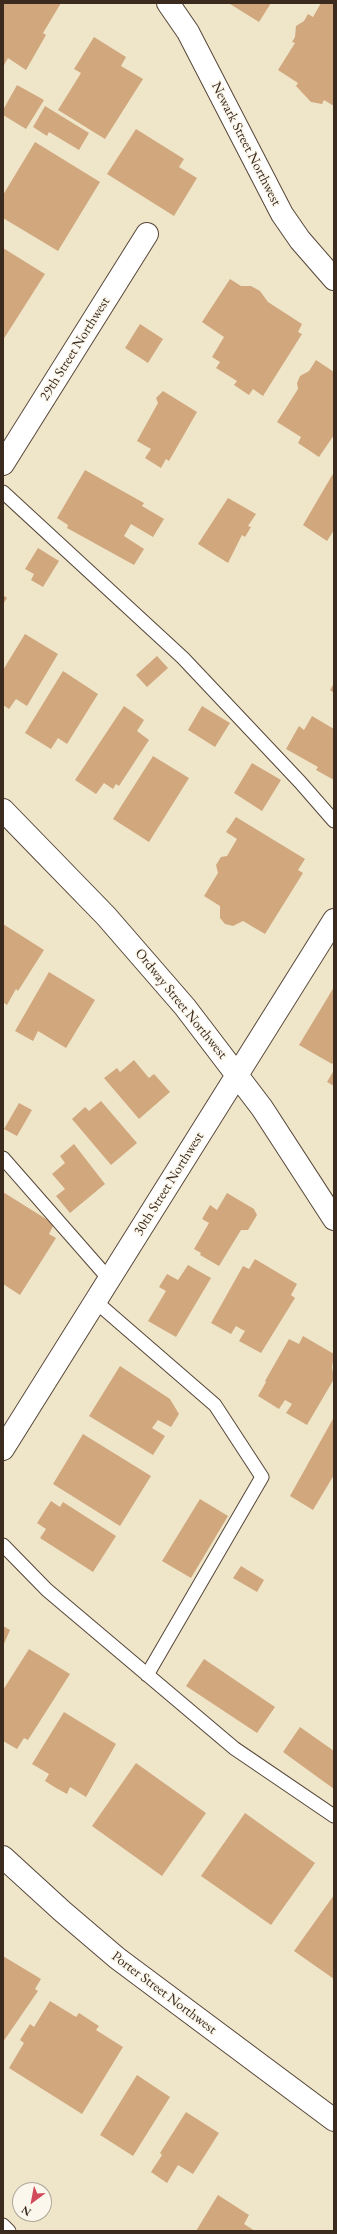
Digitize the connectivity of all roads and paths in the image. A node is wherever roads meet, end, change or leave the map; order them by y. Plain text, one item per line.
1 (168, 3) edge
2 (147, 234) dead end
3 (334, 279) edge
4 (3, 464) edge
5 (3, 492) edge
6 (3, 810) edge
7 (334, 820) edge
8 (334, 920) edge
9 (238, 1075) junction
10 (3, 1158) edge
11 (334, 1219) edge
12 (108, 1279) junction
13 (95, 1301) junction
14 (3, 1449) edge
15 (3, 1545) edge
16 (147, 1675) junction
17 (334, 1816) edge
18 (3, 1857) edge
19 (334, 2120) edge
20 (3, 2225) edge
21 (9, 2231) edge

1 - 3 street, Newark Street Northwest
2 - 4 street, 29th Street Northwest
5 - 7 lane
6 - 9 street, Ordway Street Northwest
8 - 9 street, 30th Street Northwest
9 - 11 street, Ordway Street Northwest
9 - 12 street, 30th Street Northwest
10 - 12 lane
12 - 13 street, 30th Street Northwest
13 - 14 street, 30th Street Northwest
13 - 16 lane
15 - 16 lane
16 - 17 lane
18 - 19 street, Porter Street Northwest
20 - 21 lane

